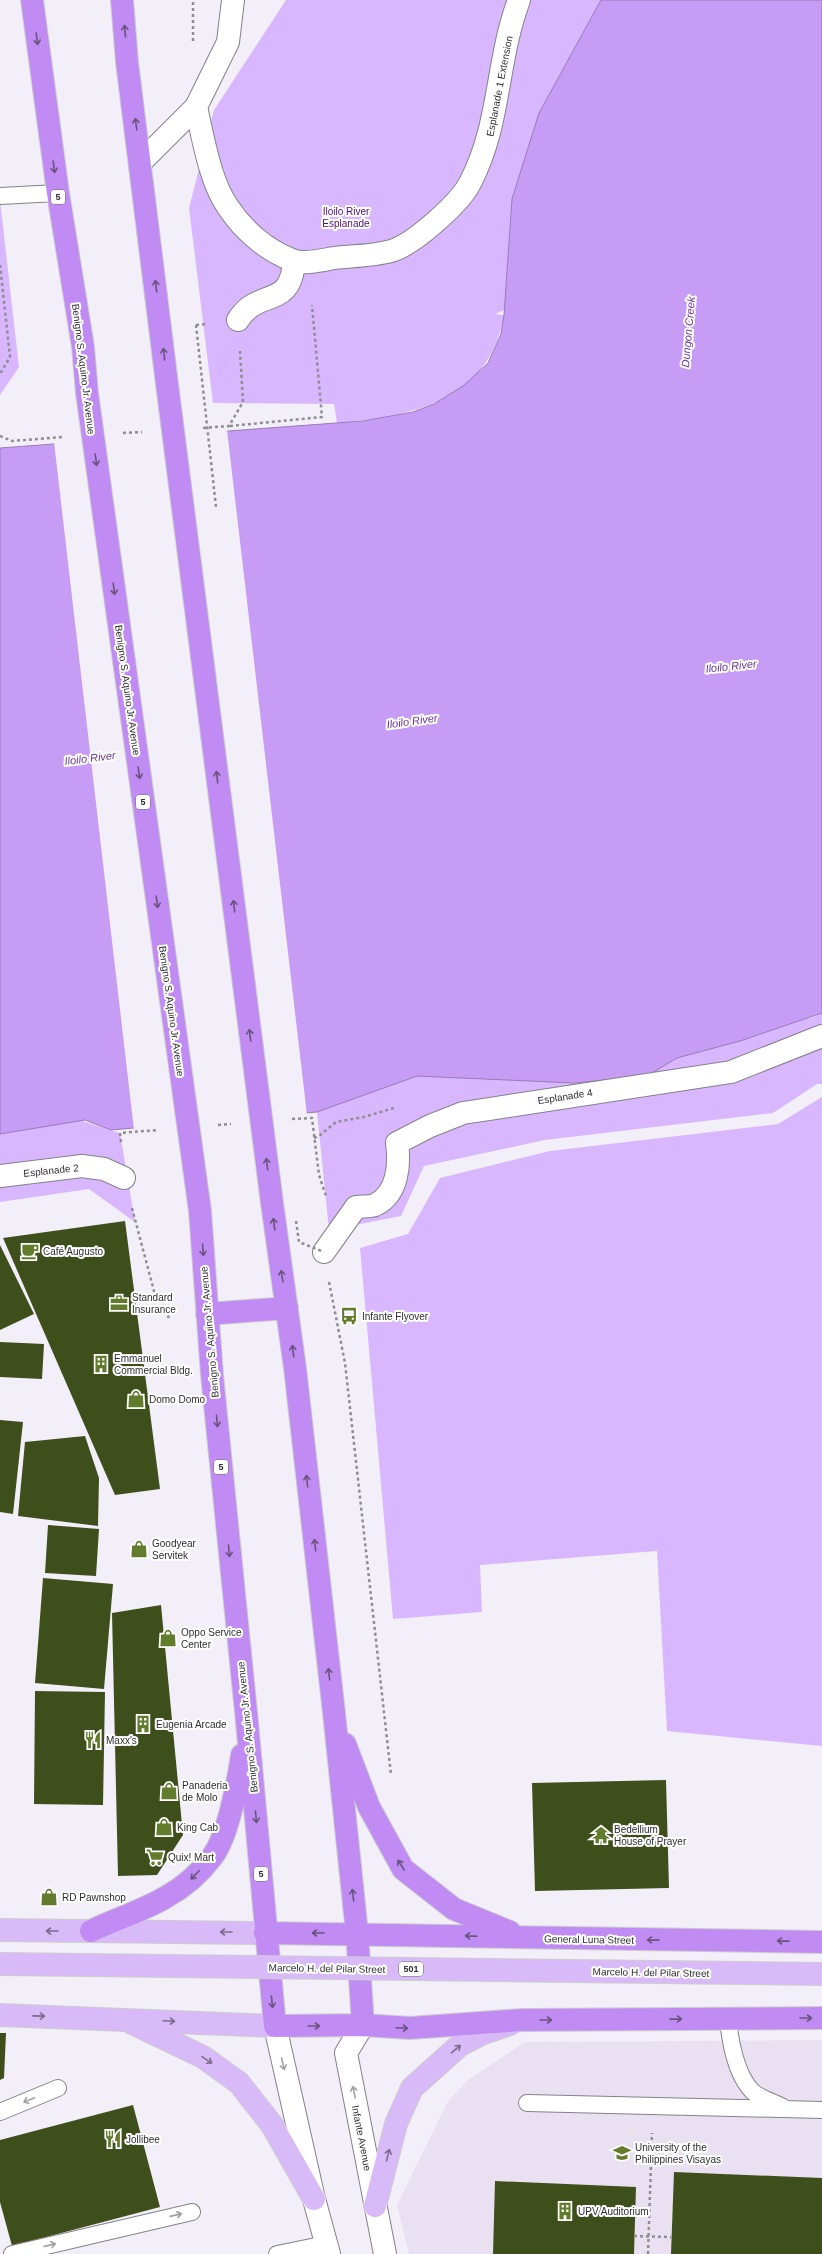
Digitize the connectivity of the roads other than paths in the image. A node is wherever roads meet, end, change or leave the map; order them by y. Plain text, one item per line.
1 (32, 0) edge
2 (122, 0) edge
3 (233, 0) edge
4 (519, 0) edge
5 (196, 107) junction
6 (141, 162) junction
7 (58, 193) junction
8 (0, 196) edge
9 (301, 261) junction
10 (238, 320) road end
11 (822, 1036) edge
12 (0, 1176) edge
13 (124, 1178) road end
14 (324, 1256) dead end
15 (287, 1308) junction
16 (207, 1314) junction
17 (334, 1713) junction
18 (247, 1722) junction
19 (0, 1930) edge
20 (91, 1931) junction
21 (265, 1933) junction
22 (357, 1933) junction
23 (524, 1938) junction
24 (822, 1942) edge
25 (0, 1964) edge
26 (822, 1974) edge
27 (0, 2015) edge
28 (122, 2018) junction
29 (822, 2018) edge
30 (728, 2019) junction
31 (522, 2020) junction
32 (363, 2025) junction
33 (275, 2026) junction
34 (58, 2088) dead end
35 (528, 2103) dead end
36 (788, 2109) junction
37 (822, 2110) edge
38 (0, 2112) edge
39 (314, 2200) junction
40 (375, 2206) junction
41 (192, 2212) dead end
42 (0, 2247) edge
43 (328, 2249) edge
44 (11, 2254) edge
45 (277, 2254) edge
46 (385, 2254) edge

1 -> 7 highway, Benigno S. Aquino Jr. Avenue / 5
6 -> 2 highway
3 - 5 street
4 - 9 street, Esplanade 1 Extension
5 - 6 street
5 - 9 street
15 -> 6 highway, bridge
7 - 8 lane
7 -> 16 highway, Benigno S. Aquino Jr. Avenue / 5, bridge
9 - 10 street
11 - 14 street, Esplanade 4
12 - 13 street, Esplanade 2
15 - 16 highway
17 -> 15 highway
16 -> 18 highway, Benigno S. Aquino Jr. Avenue / 5
22 -> 17 highway
23 -> 17 highway
18 -> 20 highway
18 -> 21 highway, Benigno S. Aquino Jr. Avenue / 5
20 -> 19 main road
21 -> 20 main road
22 -> 21 highway
21 -> 33 highway, Benigno S. Aquino Jr. Avenue / 5
23 -> 22 highway, General Luna Street
22 - 32 highway
24 -> 23 highway, General Luna Street
25 - 26 main road, Marcelo H. del Pilar Street / 501, bridge
27 -> 28 main road
28 -> 33 main road
28 -> 39 main road
30 -> 29 highway
31 -> 30 highway
30 - 36 lane
32 -> 31 highway
40 -> 31 main road
33 -> 32 highway
40 -> 32 street, Infante Avenue
33 -> 39 street
34 -> 38 lane
35 - 36 lane
36 - 37 lane
39 - 43 street
40 - 46 street, Infante Avenue
44 -> 41 lane
42 - 44 lane
43 - 45 lane

